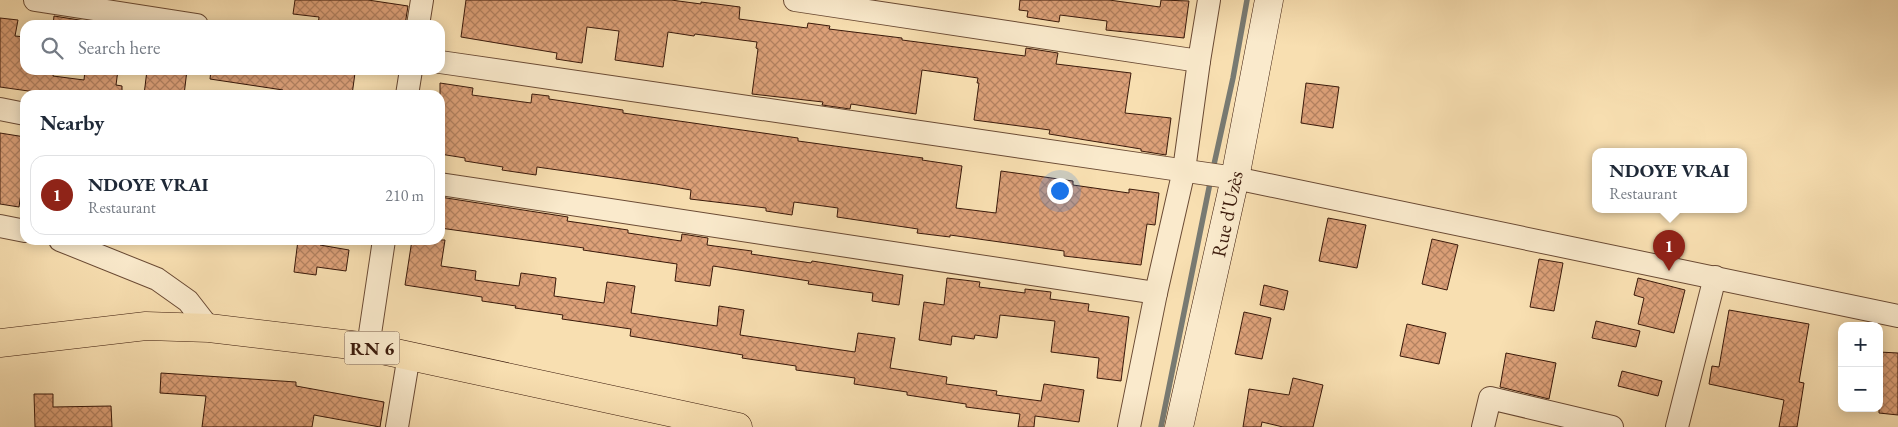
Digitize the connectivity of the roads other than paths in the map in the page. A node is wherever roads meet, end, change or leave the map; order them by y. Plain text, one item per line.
1 (35, 0) edge
2 (422, 0) edge
3 (795, 0) edge
4 (1209, 0) edge
5 (1269, 0) edge
6 (165, 20) edge
7 (419, 20) edge
8 (1199, 61) junction
9 (445, 63) edge
10 (410, 75) edge
11 (408, 90) edge
12 (0, 110) edge
13 (20, 113) edge
14 (1184, 170) junction
15 (1235, 178) junction
16 (445, 185) edge
17 (0, 226) edge
18 (20, 230) edge
19 (72, 245) edge
20 (383, 245) edge
21 (1715, 277) junction
22 (1156, 293) junction
23 (1898, 316) edge
24 (209, 328) junction
25 (0, 343) edge
26 (368, 347) junction
27 (409, 355) junction
28 (397, 427) edge
29 (738, 427) edge
30 (1129, 427) edge
31 (1180, 427) edge
32 (1483, 427) edge
33 (1612, 427) edge
34 (1677, 427) edge

1 - 6 street
2 - 7 street
3 - 8 street
4 - 8 street
5 - 15 street, Rue d'Uzès
8 - 14 street
9 - 14 street
10 - 11 street
12 - 13 street
14 - 15 street
14 - 22 street
15 - 21 street
15 - 31 street, Rue d'Uzès
16 - 22 street
17 - 18 street
19 - 24 street
20 - 26 street
21 - 23 street
21 - 34 street
22 - 30 street
24 - 25 main road, RN 6
24 - 26 main road, RN 6
26 - 27 main road, RN 6
27 - 28 street
27 - 29 main road, RN 6
32 - 33 street

